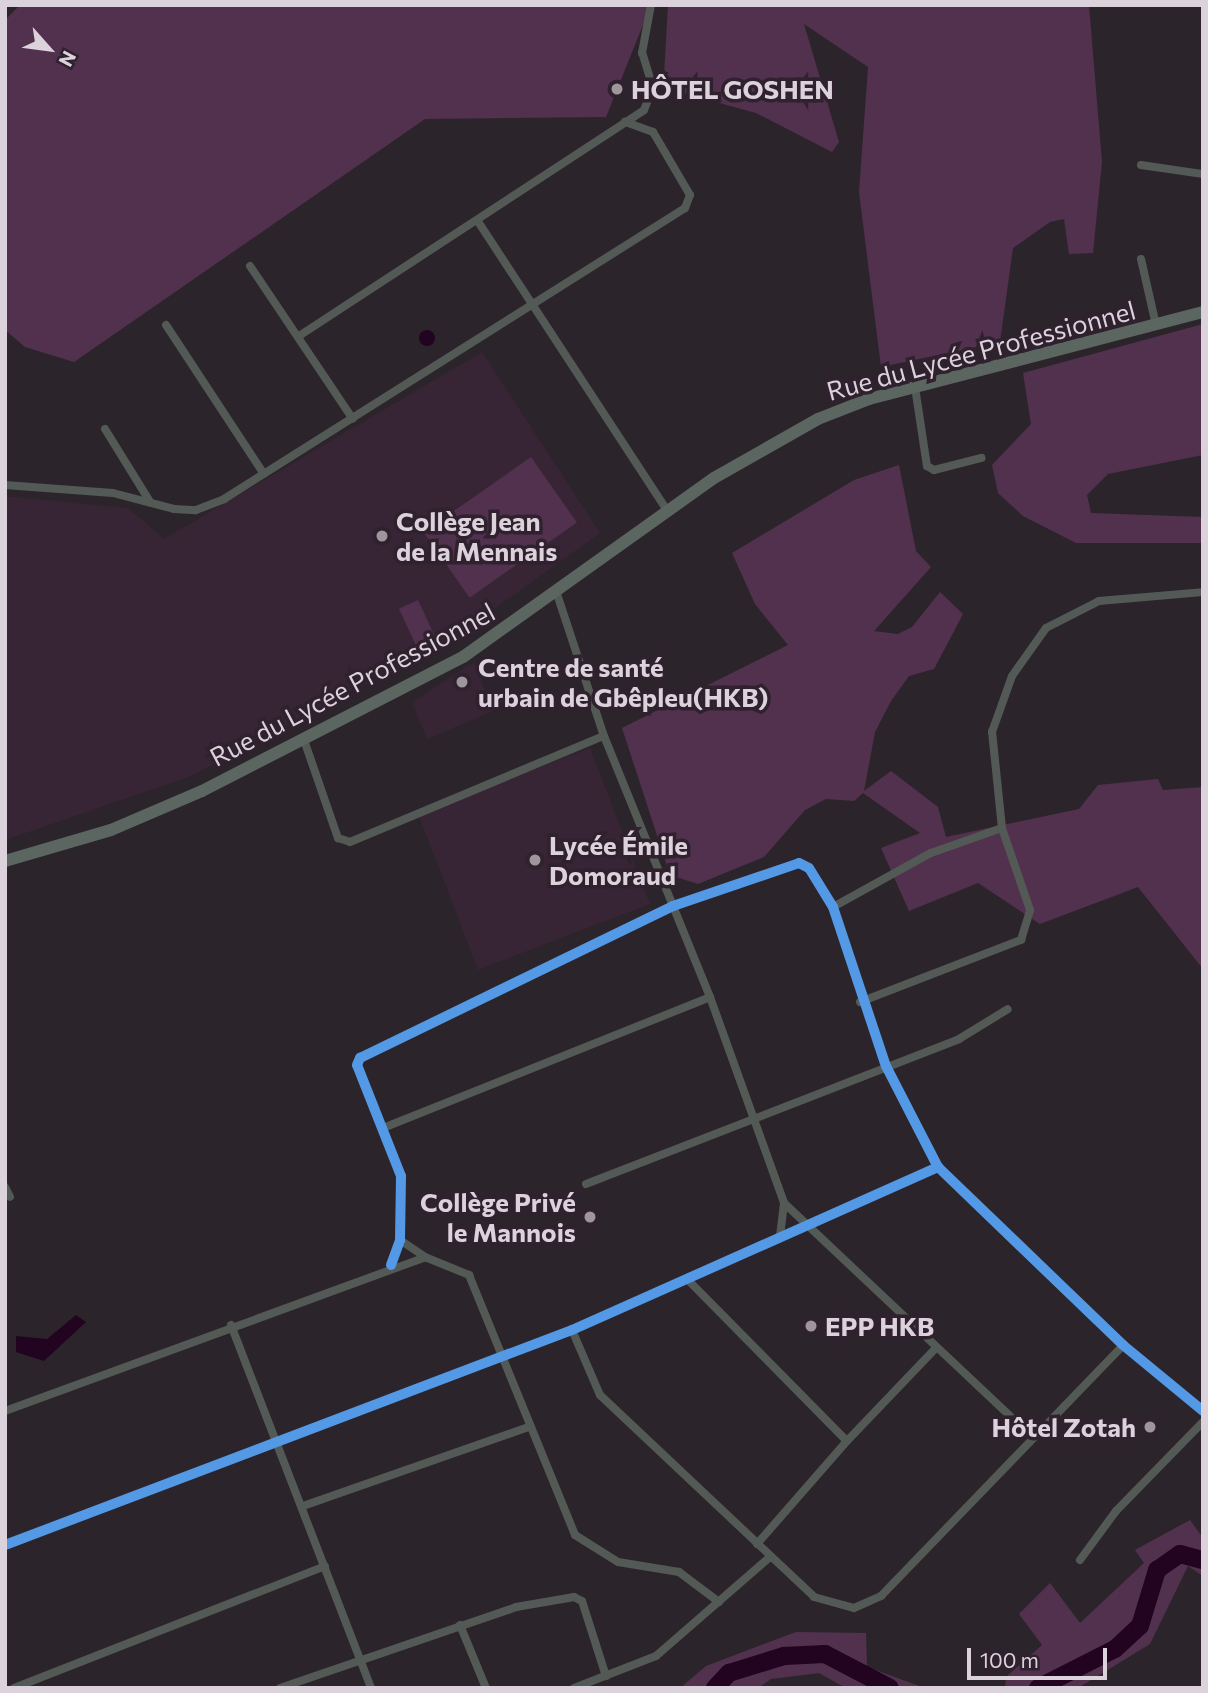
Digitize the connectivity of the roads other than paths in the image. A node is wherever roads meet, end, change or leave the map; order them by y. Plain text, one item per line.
1 (651, 5) edge
2 (625, 122) junction
3 (1141, 165) dead end
4 (1203, 174) edge
5 (479, 223) junction
6 (1141, 260) dead end
7 (250, 266) dead end
8 (538, 305) junction
9 (1203, 312) edge
10 (166, 325) dead end
11 (1156, 325) junction
12 (299, 336) junction
13 (915, 387) junction
14 (353, 419) junction
15 (105, 429) dead end
16 (981, 458) dead end
17 (264, 474) junction
18 (5, 485) edge
19 (150, 502) junction
20 (668, 512) junction
21 (1203, 592) edge
22 (557, 594) junction
23 (604, 736) junction
24 (304, 740) junction
25 (1002, 828) junction
26 (5, 861) edge
27 (673, 906) junction
28 (832, 907) junction
29 (710, 997) junction
30 (860, 1002) junction
31 (1008, 1009) dead end
32 (886, 1066) junction
33 (750, 1117) junction
34 (383, 1128) junction
35 (938, 1167) junction
36 (586, 1184) dead end
37 (5, 1187) edge
38 (10, 1197) dead end
39 (784, 1203) junction
40 (806, 1224) junction
41 (780, 1236) junction
42 (400, 1240) junction
43 (425, 1256) junction
44 (391, 1265) junction
45 (688, 1280) junction
46 (231, 1325) junction
47 (572, 1330) junction
48 (1123, 1345) junction
49 (936, 1348) junction
50 (504, 1355) junction
51 (5, 1411) edge
52 (1203, 1411) edge
53 (1203, 1422) edge
54 (529, 1427) junction
55 (279, 1438) junction
56 (1033, 1438) junction
57 (847, 1441) junction
58 (303, 1506) junction
59 (757, 1544) junction
60 (5, 1545) edge
61 (770, 1557) junction
62 (1080, 1560) dead end
63 (325, 1566) junction
64 (719, 1602) junction
65 (460, 1625) junction
66 (360, 1660) junction
67 (606, 1676) junction
68 (14, 1688) edge
69 (280, 1688) edge
70 (371, 1688) edge
71 (486, 1688) edge
72 (574, 1688) edge

1 - 2 street
2 - 5 street
2 - 8 street
3 - 4 street
5 - 8 street
5 - 12 street
6 - 11 street
7 - 12 street
8 - 14 street
8 - 20 street
9 - 11 main road, Rue du Lycée Professionnel
10 - 17 street
11 - 13 main road, Rue du Lycée Professionnel
12 - 14 street
13 - 16 street
13 - 20 main road, Rue du Lycée Professionnel
14 - 17 street
15 - 19 street
17 - 19 street
18 - 19 street
20 - 22 main road, Rue du Lycée Professionnel
21 - 25 street
22 - 23 street
22 - 24 main road, Rue du Lycée Professionnel
23 - 24 street
23 - 27 street
24 - 26 main road, Rue du Lycée Professionnel
25 - 28 street
25 - 30 street
27 - 28 street
27 - 29 street
27 - 34 street
28 - 30 street
29 - 33 street
29 - 34 street
30 - 32 street
31 - 32 street
32 - 33 street
32 - 35 street
33 - 36 street
33 - 39 street
34 - 42 street
35 - 40 street
35 - 48 street
37 - 38 street
39 - 40 street
39 - 41 street
40 - 41 street
40 - 49 street
41 - 45 street
42 - 43 street
42 - 44 street
43 - 44 street
43 - 50 street
44 - 46 street
45 - 47 street
45 - 57 street
46 - 51 street
46 - 55 street
47 - 50 street
47 - 59 street
48 - 52 street
48 - 56 street
49 - 56 street
49 - 57 street
50 - 54 street
50 - 55 street
53 - 62 street
54 - 58 street
54 - 64 street
55 - 58 street
55 - 60 street
56 - 61 street
57 - 59 street
58 - 63 street
59 - 61 street
61 - 64 street
63 - 66 street
63 - 68 street
64 - 67 street
65 - 66 street
65 - 67 street
65 - 71 street
66 - 69 street
66 - 70 street
67 - 72 street

